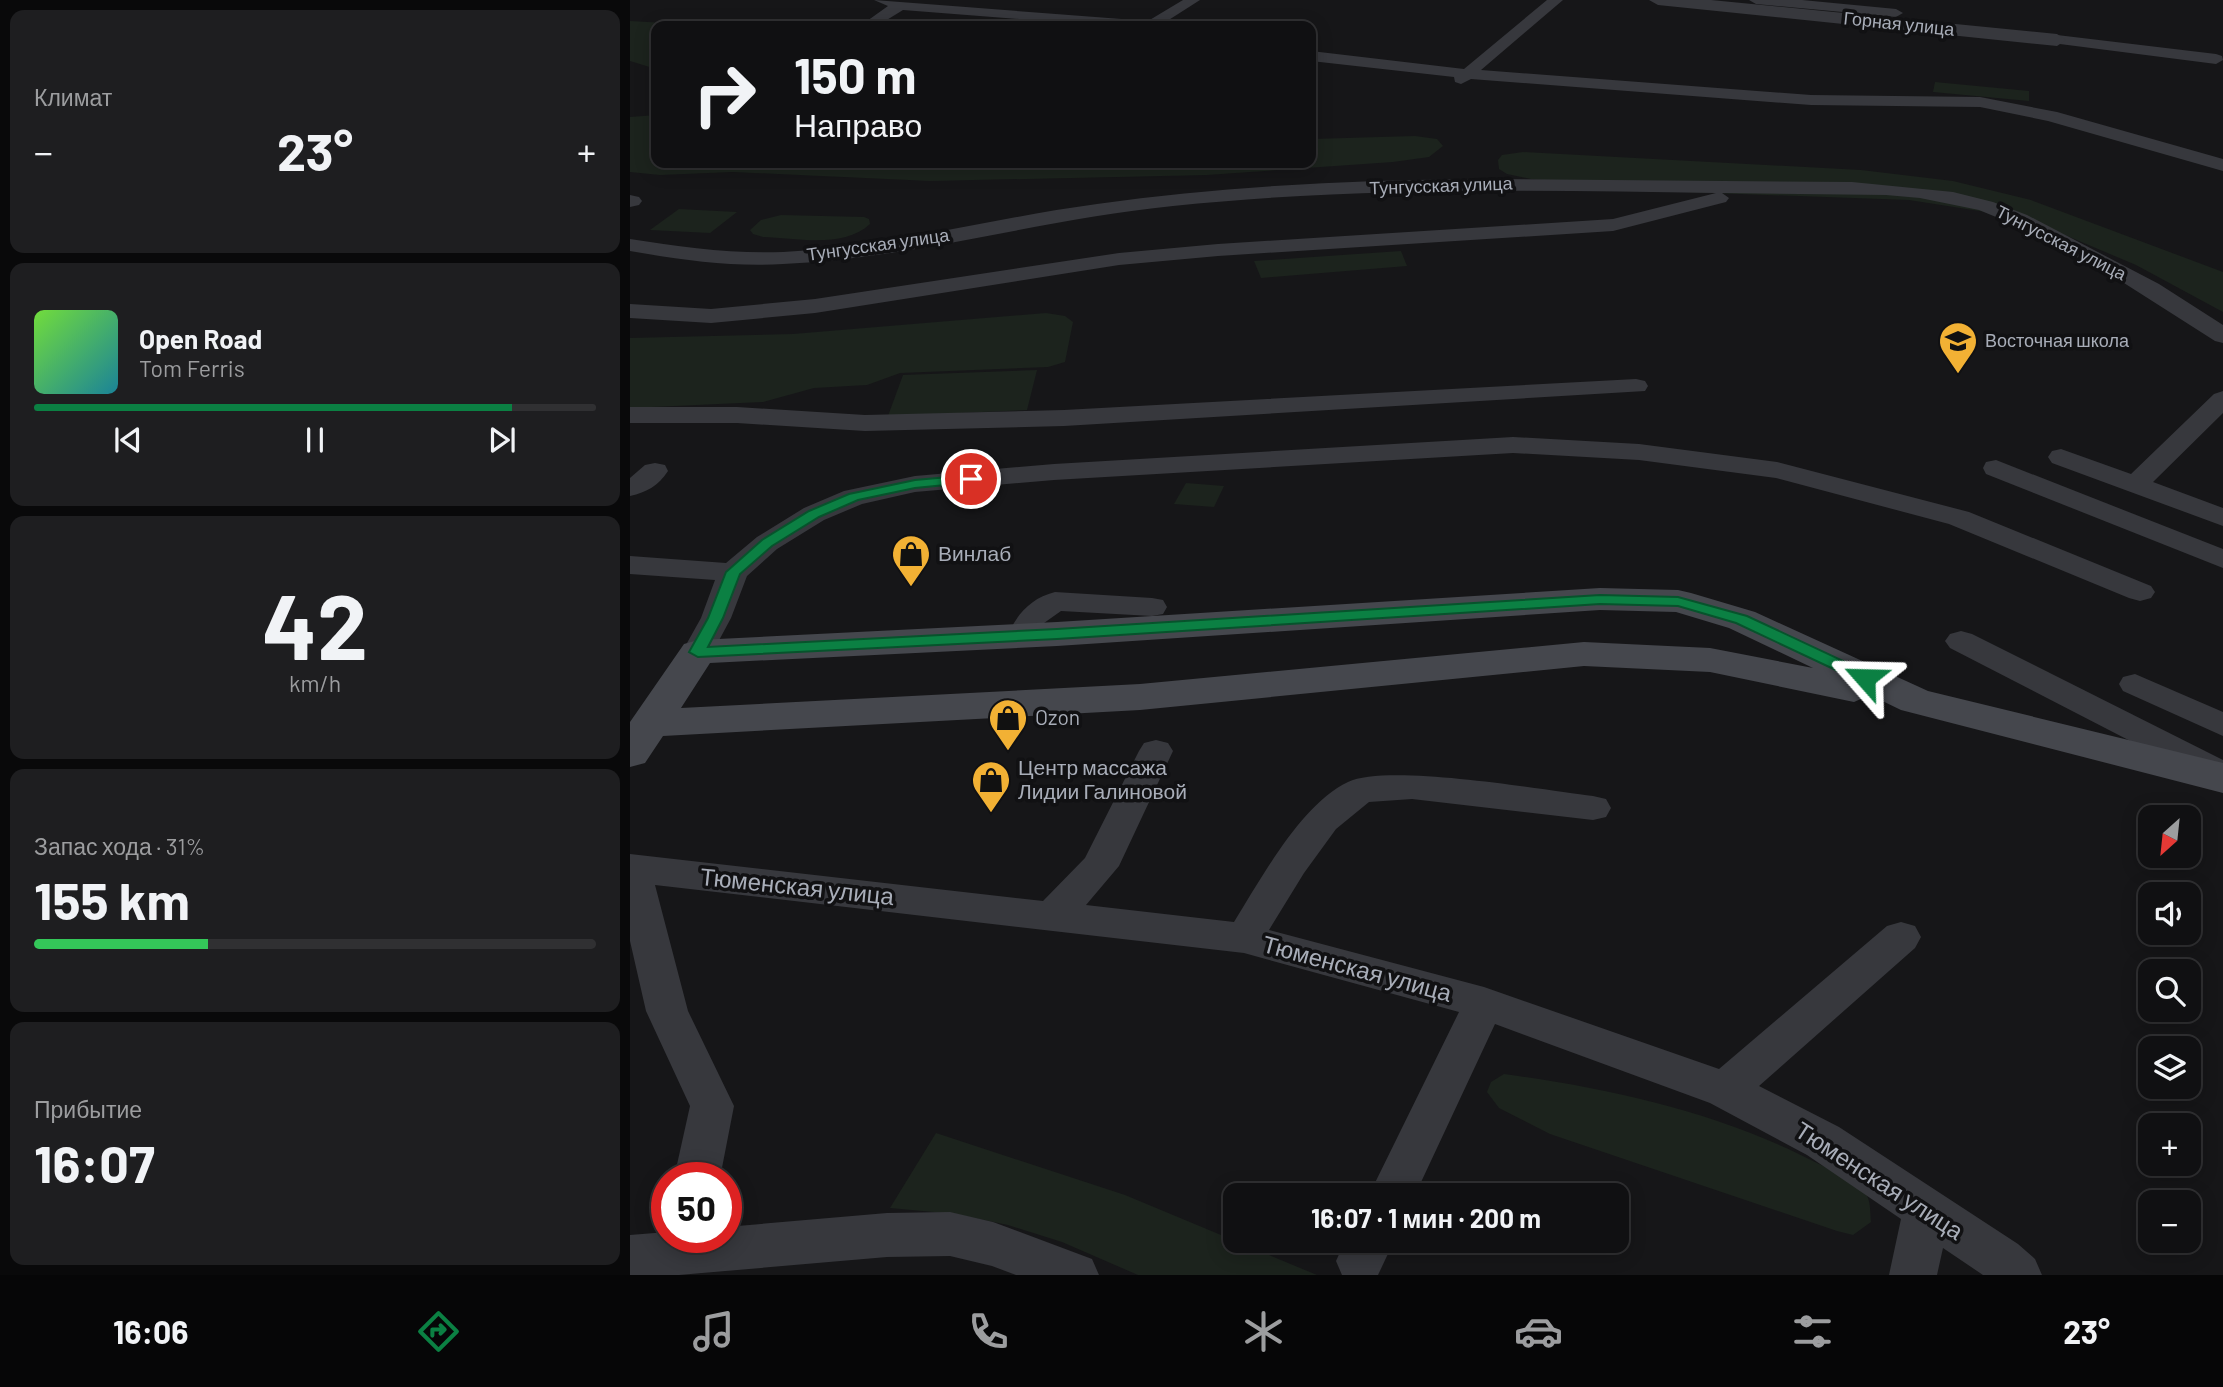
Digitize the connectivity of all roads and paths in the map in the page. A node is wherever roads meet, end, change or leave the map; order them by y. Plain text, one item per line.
1 (881, 0) edge
2 (961, 0) edge
3 (1194, 0) edge
4 (1556, 0) edge
5 (1658, 0) edge
6 (1756, 0) edge
7 (900, 5) junction
8 (934, 7) junction
9 (1896, 12) edge
10 (875, 21) edge
11 (1095, 21) edge
12 (1161, 21) edge
13 (2057, 40) joint
14 (1316, 57) edge
15 (2216, 59) dead end
16 (1527, 61) dead end
17 (1464, 76) junction
18 (1514, 77) junction
19 (2113, 133) junction
20 (2130, 152) dead end
21 (2223, 165) edge
22 (1182, 188) dead end
23 (1774, 188) junction
24 (630, 245) edge
25 (892, 245) junction
26 (630, 311) edge
27 (2223, 336) edge
28 (1636, 386) dead end
29 (2223, 399) edge
30 (630, 415) edge
31 (2061, 457) dead end
32 (1996, 468) dead end
33 (654, 471) dead end
34 (2135, 485) junction
35 (630, 488) edge
36 (2223, 518) edge
37 (2223, 559) edge
38 (630, 565) edge
39 (733, 572) junction
40 (2140, 592) dead end
41 (1152, 607) dead end
42 (1023, 636) junction
43 (1961, 641) dead end
44 (698, 652) junction
45 (2135, 684) dead end
46 (1915, 701) junction
47 (2223, 725) edge
48 (637, 733) edge
49 (1156, 751) dead end
50 (2223, 776) edge
51 (1593, 808) dead end
52 (631, 869) edge
53 (1052, 916) junction
54 (1901, 937) dead end
55 (1244, 938) junction
56 (1484, 1003) junction
57 (1725, 1090) junction
58 (700, 1162) edge
59 (1398, 1183) edge
60 (1926, 1212) junction
61 (742, 1242) edge
62 (651, 1252) edge
63 (630, 1257) edge
64 (1075, 1275) edge
65 (1913, 1275) edge
66 (2018, 1275) edge

1 - 7 lane
2 - 8 lane
3 - 12 lane
4 - 17 lane
5 - 9 street, Горная улица
6 - 9 lane
7 - 8 lane
7 - 10 lane
8 - 11 lane
9 - 13 street, Горная улица
13 - 15 lane
14 - 17 lane
16 - 18 lane
17 - 18 lane
18 - 19 lane
19 - 20 lane
19 - 21 lane
22 - 25 lane
23 - 25 lane, Тунгусская улица
23 - 26 lane
23 - 27 lane, Тунгусская улица
24 - 25 lane, Тунгусская улица
28 - 30 lane
29 - 34 lane
31 - 34 lane
32 - 37 lane
33 - 35 lane
34 - 36 lane
38 - 39 lane
39 - 40 lane
39 - 44 lane
41 - 42 lane
42 - 44 main road
42 - 46 main road
43 - 50 lane
44 - 48 main road
45 - 47 lane
46 - 48 main road
46 - 50 main road
49 - 53 lane
51 - 55 lane
52 - 53 lane, Тюменская улица
52 - 58 lane
53 - 55 lane, Тюменская улица
54 - 57 lane
55 - 56 lane, Тюменская улица
56 - 57 lane, Тюменская улица
56 - 59 lane
57 - 60 lane, Тюменская улица
60 - 65 lane
60 - 66 lane, Тюменская улица
61 - 64 lane
62 - 63 lane

